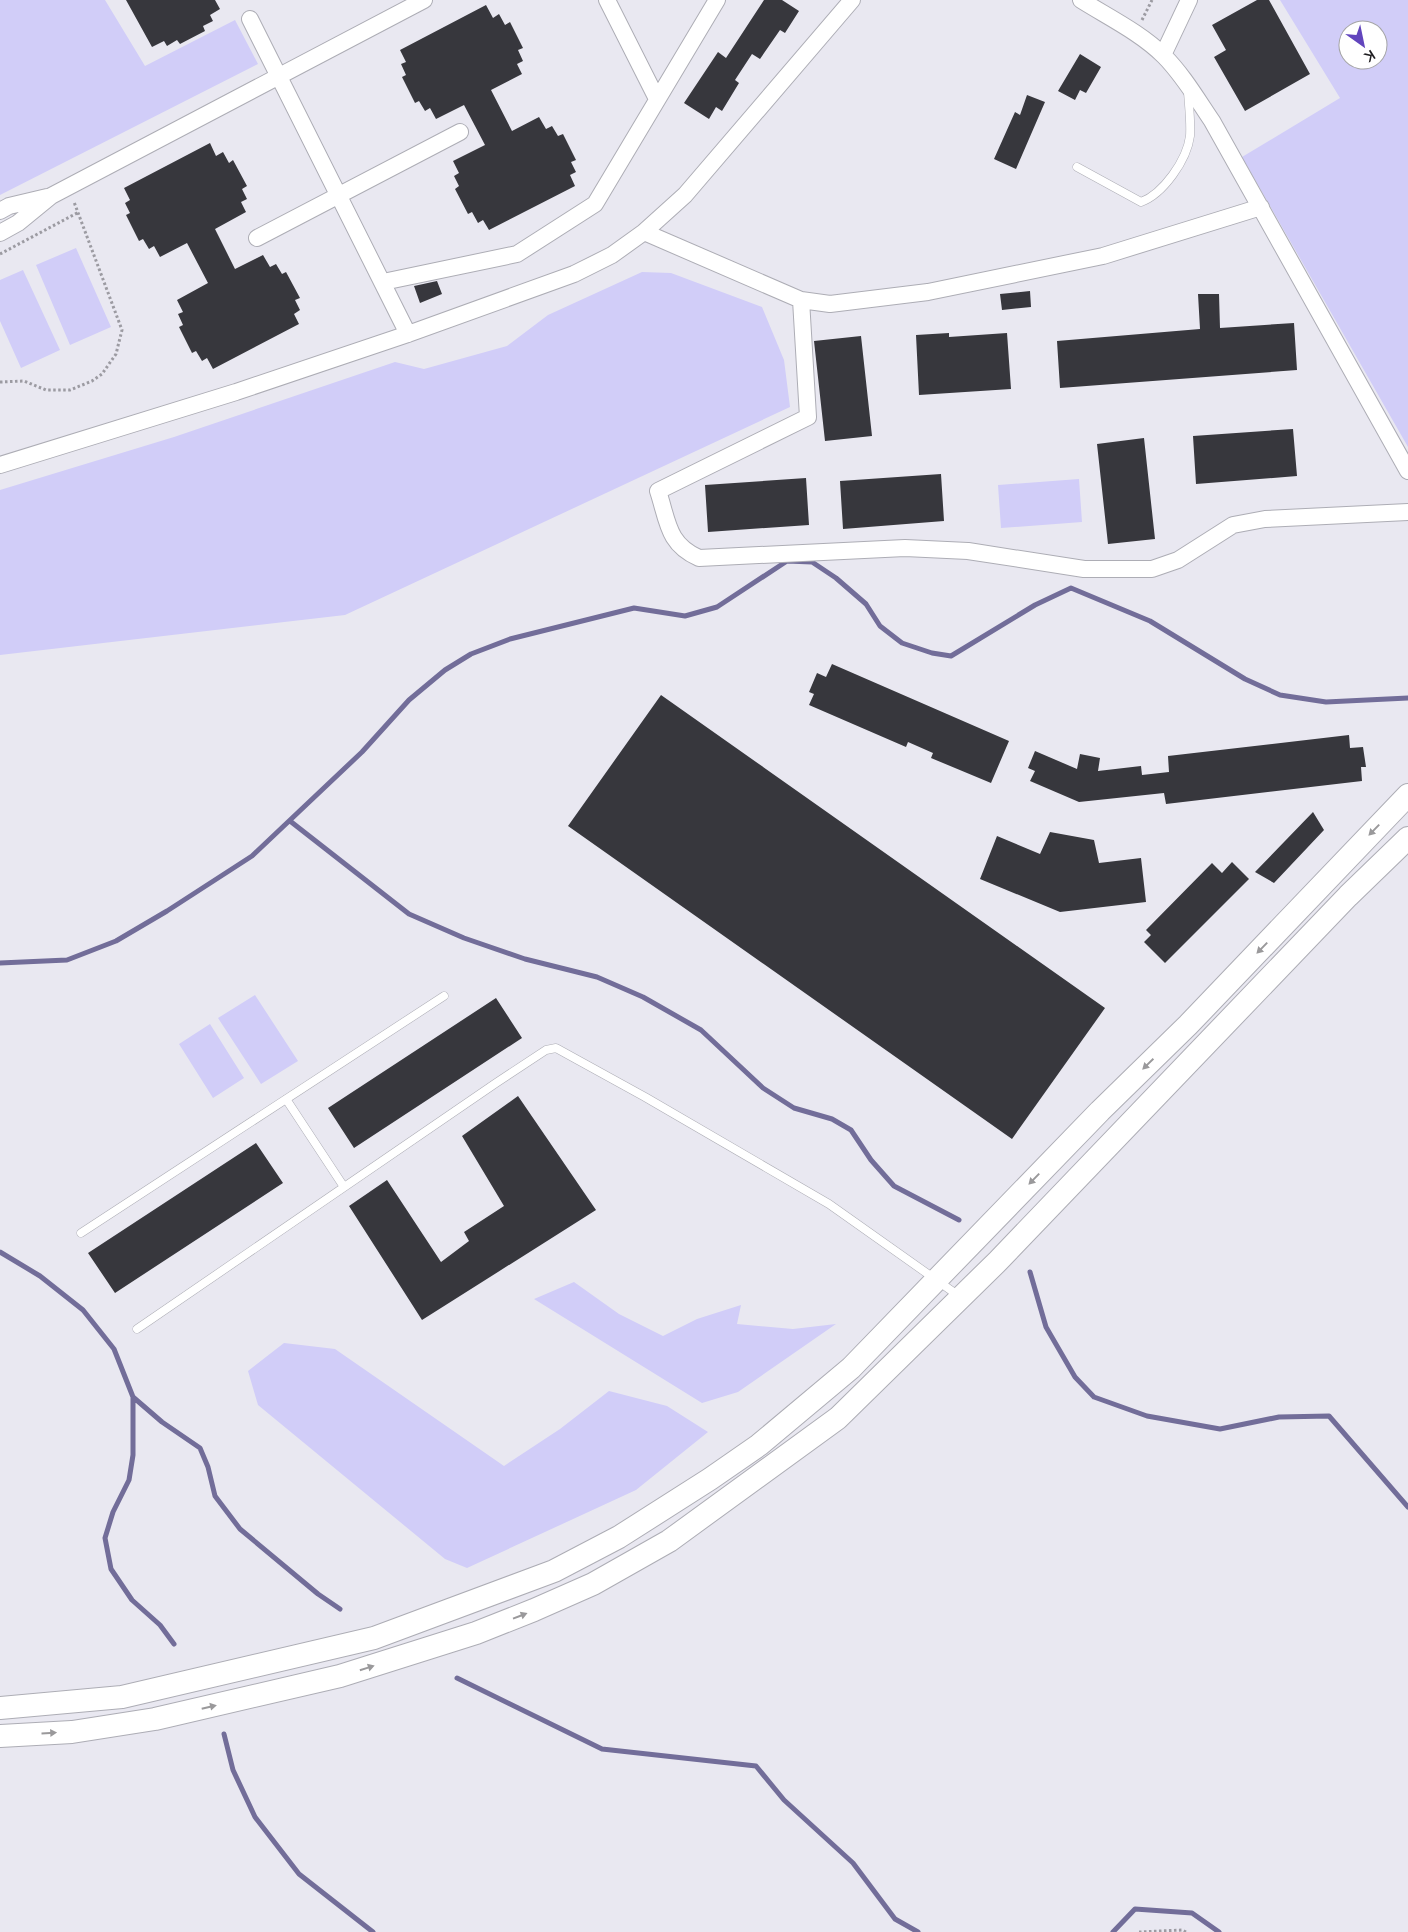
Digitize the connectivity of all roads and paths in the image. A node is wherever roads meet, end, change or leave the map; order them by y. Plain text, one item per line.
1 (424, 0) edge
2 (607, 0) edge
3 (717, 0) edge
4 (852, 0) edge
5 (1081, 0) edge
6 (1189, 0) edge
7 (250, 19) dead end
8 (1163, 55) junction
9 (279, 76) junction
10 (1188, 85) junction
11 (658, 99) junction
12 (460, 132) dead end
13 (1078, 167) dead end
14 (339, 195) junction
15 (51, 196) junction
16 (1261, 207) junction
17 (0, 211) edge
18 (644, 232) junction
19 (0, 233) edge
20 (257, 238) dead end
21 (0, 254) edge
22 (383, 282) junction
23 (801, 300) junction
24 (408, 334) junction
25 (0, 382) edge
26 (0, 465) edge
27 (1408, 471) edge
28 (1408, 512) edge
29 (1408, 795) edge
30 (1408, 838) edge
31 (1326, 880) junction
32 (1348, 896) junction
33 (444, 996) dead end
34 (1188, 1024) junction
35 (1206, 1042) junction
36 (286, 1099) junction
37 (344, 1187) junction
38 (81, 1233) dead end
39 (937, 1280) junction
40 (961, 1297) junction
41 (137, 1329) dead end
42 (0, 1708) edge
43 (0, 1736) edge
44 (1139, 1932) edge
45 (1186, 1932) edge

1 - 9 street
2 - 11 street
3 - 11 street
4 - 18 street
5 - 8 street
6 - 8 street
7 - 9 street
8 - 10 street
9 - 14 street
9 - 15 street
10 - 13 lane
10 - 16 street
11 - 22 street
12 - 14 street
14 - 20 street
14 - 22 street
15 - 17 street
15 - 19 street
16 - 23 street
16 - 27 street
18 - 23 street
18 - 24 street
21 - 25 path
22 - 24 street
23 - 28 street
24 - 26 street
29 -> 31 street
30 - 32 street
31 - 32 street
31 -> 34 street
32 - 35 street
33 - 36 lane
34 - 35 street
34 -> 39 street
35 - 40 street
36 - 37 lane
36 - 38 lane
37 - 39 lane
37 - 41 lane
39 - 40 lane
39 - 42 street
43 -> 40 street
44 - 45 path

